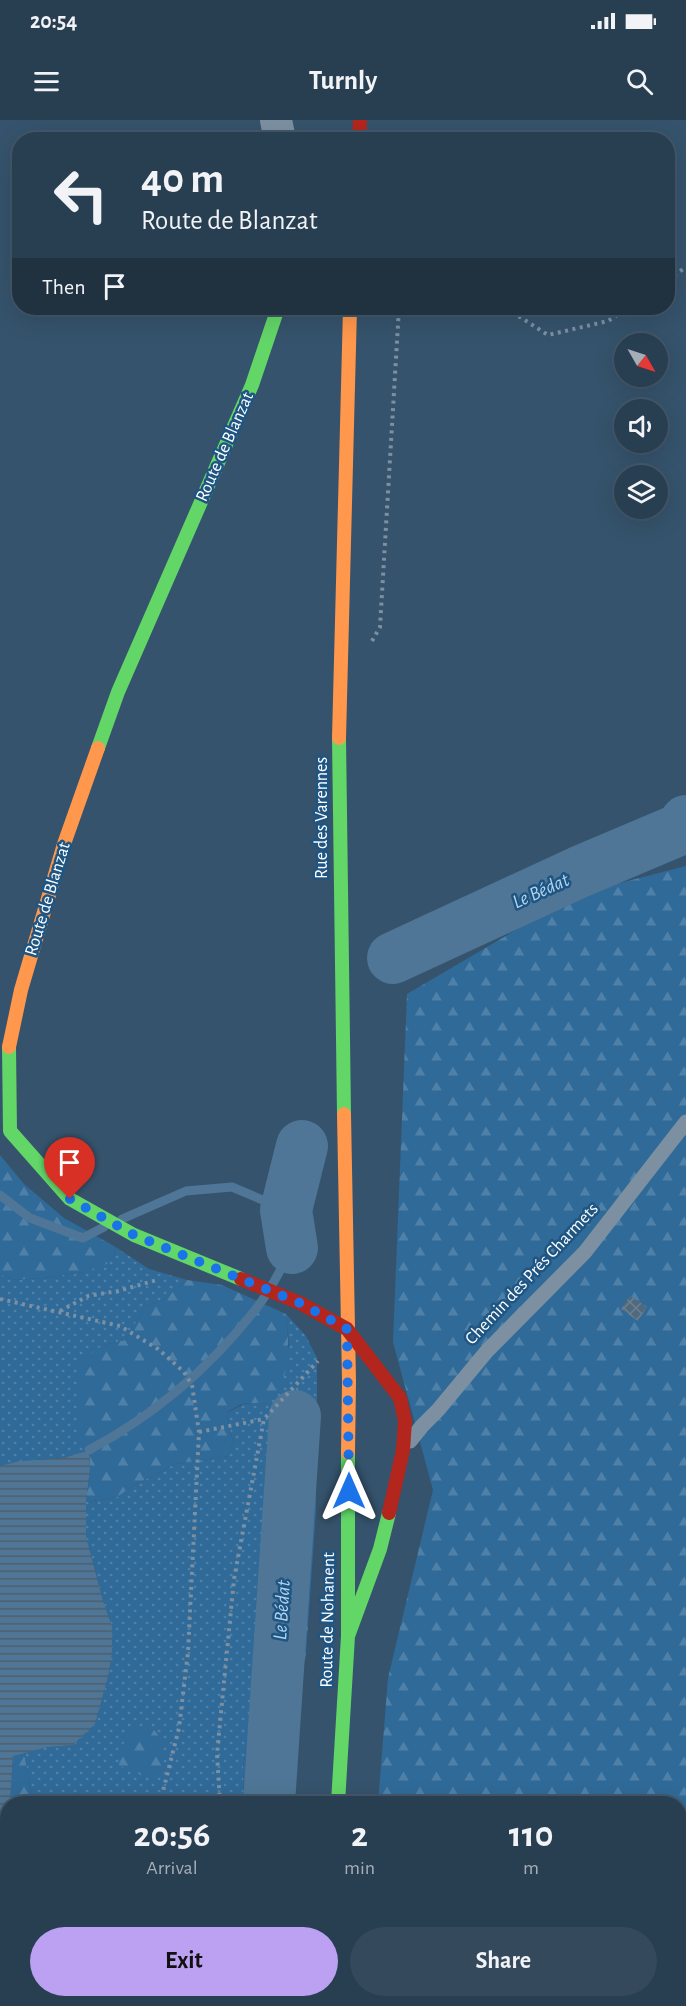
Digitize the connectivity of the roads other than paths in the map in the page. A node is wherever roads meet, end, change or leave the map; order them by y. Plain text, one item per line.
1 (276, 315) edge
2 (350, 315) edge
3 (686, 1122) edge
4 (5, 1132) edge
5 (347, 1329) junction
6 (403, 1450) junction
7 (348, 1636) junction
8 (338, 1796) edge

1 - 4 street, Route de Blanzat
2 - 5 street, Rue des Varennes
3 - 6 lane, Chemin des Prés Charmets
4 - 5 street, Route de Blanzat
5 - 6 street
5 - 7 street, Route de Nohanent
6 - 7 street
7 - 8 street, Route de Nohanent

